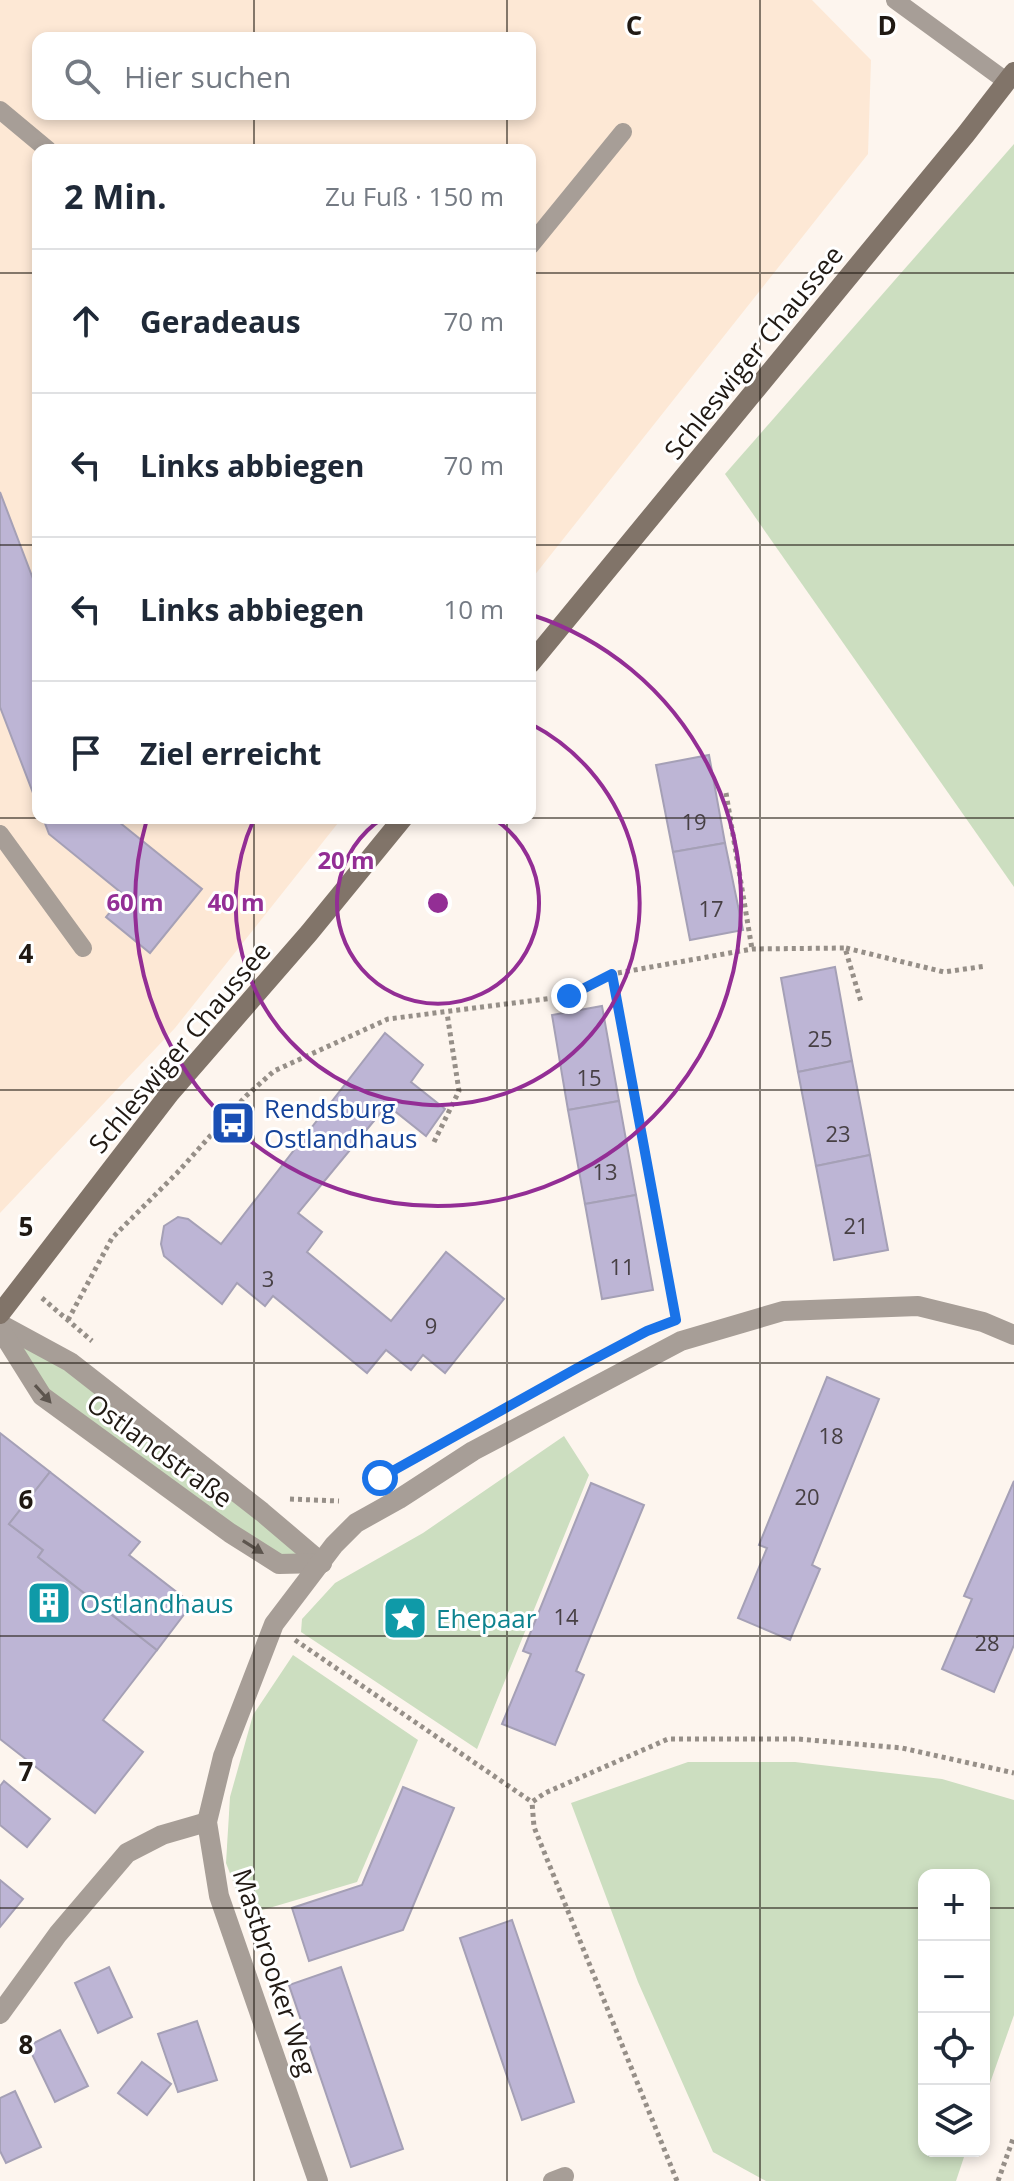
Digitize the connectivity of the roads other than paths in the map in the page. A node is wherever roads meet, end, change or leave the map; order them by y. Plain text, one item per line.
1 (895, 0) edge
2 (1010, 76) edge
3 (0, 110) edge
4 (623, 132) dead end
5 (41, 144) edge
6 (536, 239) edge
7 (536, 657) edge
8 (398, 824) edge
9 (0, 834) edge
10 (83, 948) dead end
11 (0, 1314) edge
12 (0, 1327) edge
13 (1014, 1335) edge
14 (322, 1563) junction
15 (207, 1822) junction
16 (0, 2014) edge
17 (318, 2181) edge

1 - 2 lane
2 - 7 main road, Schleswiger Chaussee
3 - 5 lane
4 - 6 lane
8 - 11 main road, Schleswiger Chaussee
9 - 10 lane
12 - 14 street, Ostlandstraße
12 -> 14 street, Ostlandstraße
13 - 14 street
14 - 15 street, Mastbrooker Weg
15 - 16 street
15 - 17 street, Mastbrooker Weg

